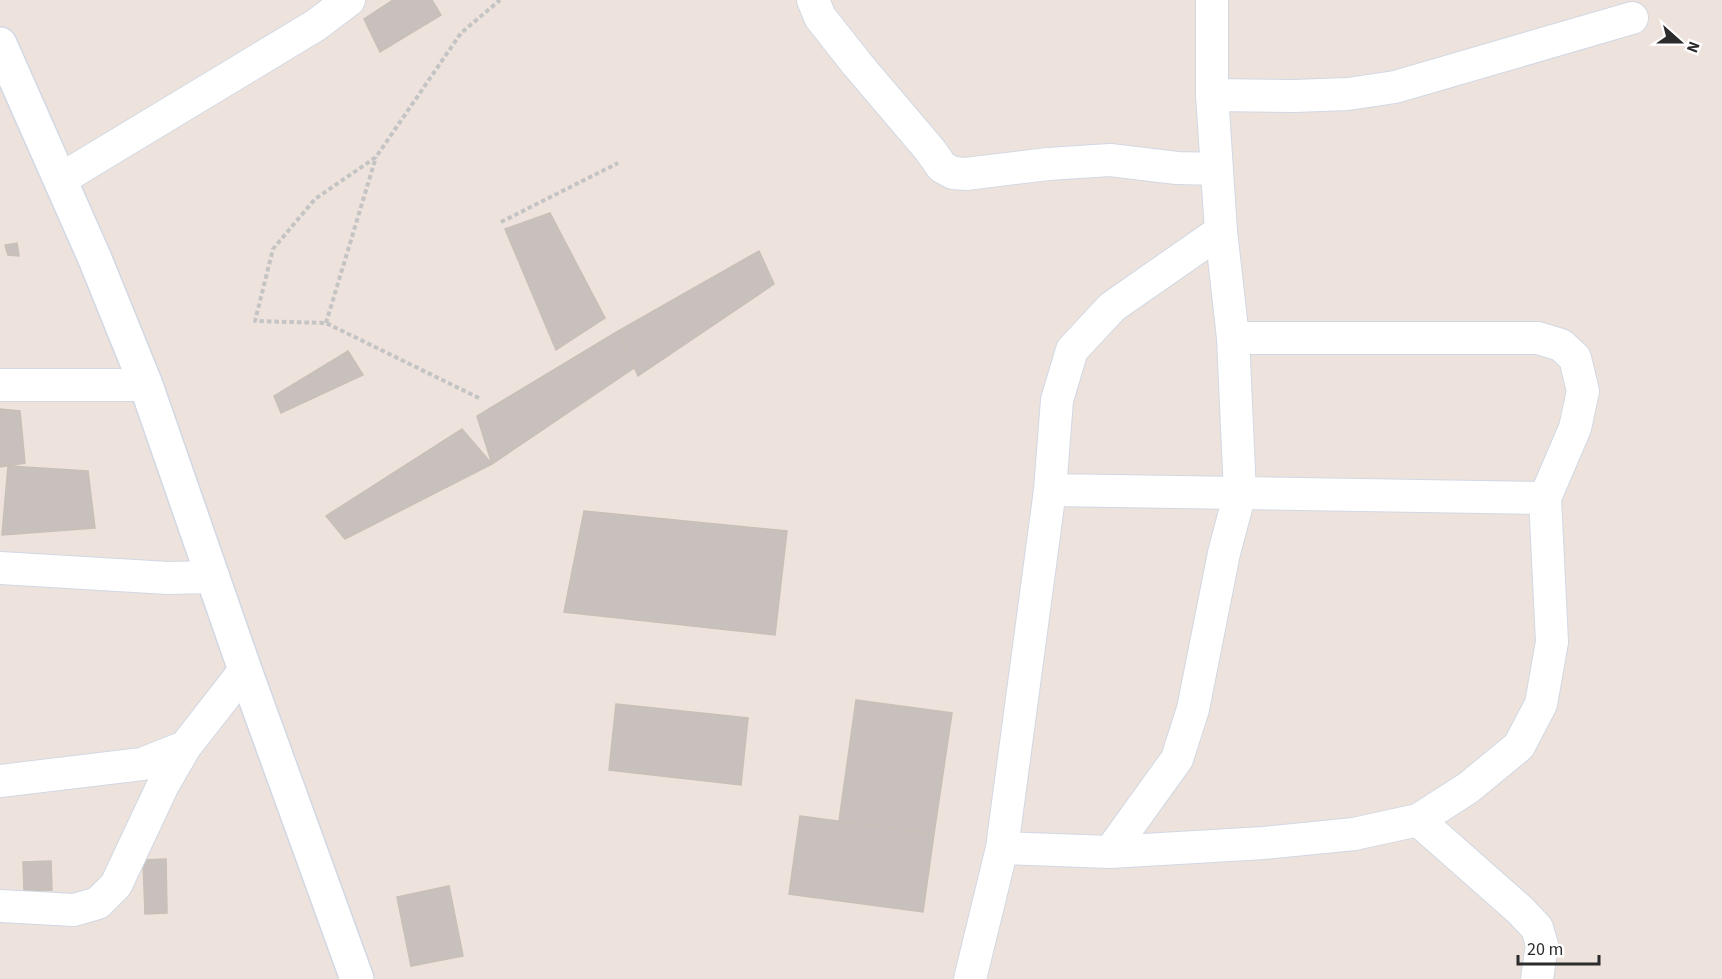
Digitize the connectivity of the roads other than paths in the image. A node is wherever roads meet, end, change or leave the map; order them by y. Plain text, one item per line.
1 (349, 0) edge
2 (813, 0) edge
3 (1212, 0) edge
4 (1632, 18) dead end
5 (0, 44) edge
6 (1212, 95) junction
7 (1217, 169) junction
8 (61, 179) junction
9 (1221, 231) junction
10 (1233, 338) junction
11 (0, 385) edge
12 (146, 386) junction
13 (1050, 490) junction
14 (1240, 493) junction
15 (1545, 498) junction
16 (0, 568) edge
17 (213, 577) junction
18 (245, 670) junction
19 (185, 747) junction
20 (0, 781) edge
21 (1418, 820) junction
22 (1002, 848) junction
23 (1110, 852) junction
24 (0, 906) edge
25 (357, 979) edge
26 (970, 979) edge
27 (1537, 979) edge

1 - 8 street
2 - 7 street
3 - 6 street
4 - 6 street
5 - 8 main road
6 - 7 street
7 - 9 street
8 - 12 main road
9 - 10 street
9 - 13 street
10 - 14 street
10 - 15 street
11 - 12 street
12 - 17 main road
13 - 14 street
13 - 22 street
14 - 15 street
14 - 23 street
15 - 21 street
16 - 17 street
17 - 18 main road
18 - 19 street
18 - 25 main road
19 - 20 street
19 - 24 street
21 - 23 street
21 - 27 street
22 - 23 street
22 - 26 street

